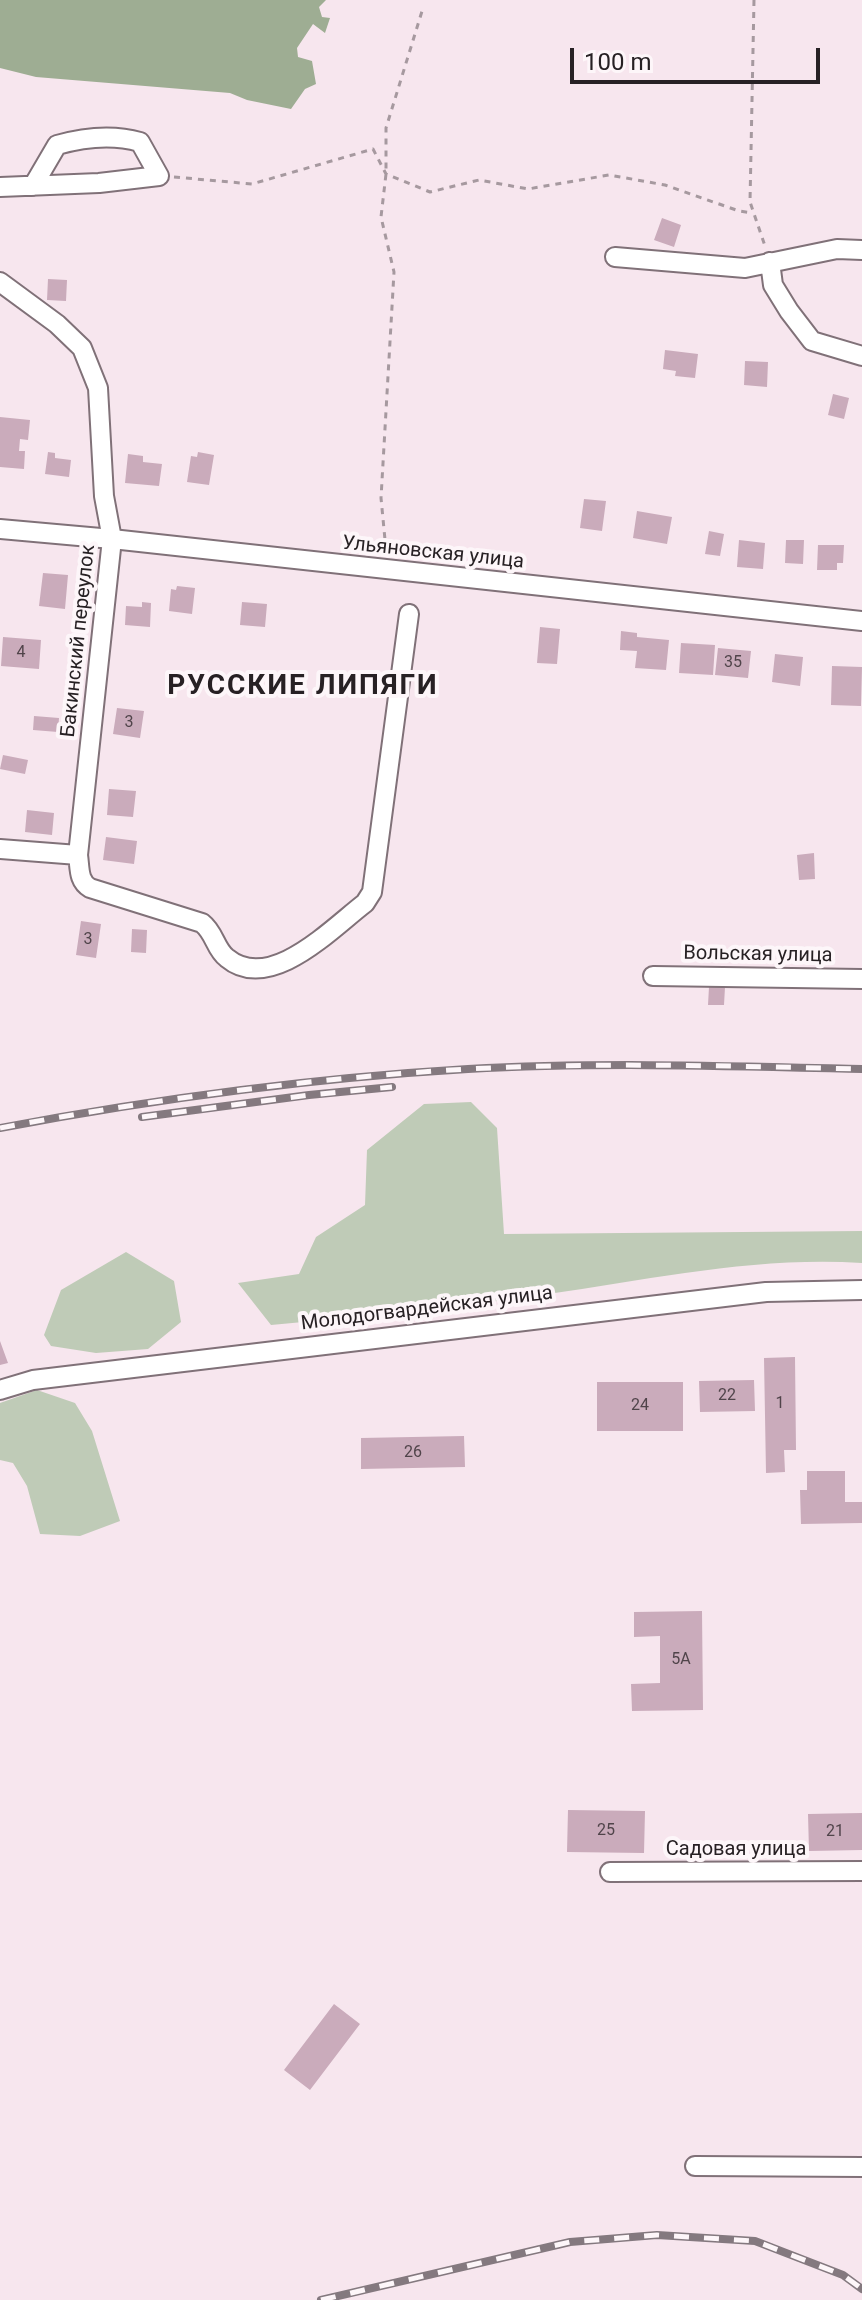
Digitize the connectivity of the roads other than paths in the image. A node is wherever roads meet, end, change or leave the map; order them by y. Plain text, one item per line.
1 (33, 186) junction
2 (0, 187) edge
3 (862, 250) edge
4 (615, 257) dead end
5 (770, 262) junction
6 (0, 282) edge
7 (862, 356) edge
8 (0, 529) edge
9 (112, 539) junction
10 (409, 614) dead end
11 (862, 621) edge
12 (0, 849) edge
13 (78, 855) junction
14 (653, 976) dead end
15 (862, 979) edge
16 (862, 1290) edge
17 (0, 1390) edge
18 (862, 1871) edge
19 (610, 1872) dead end
20 (695, 2166) dead end
21 (862, 2167) edge

1 - 1 street
1 - 2 street
3 - 5 street
4 - 5 street
5 - 7 street
6 - 9 street, Бакинский переулок
8 - 9 street, Ульяновская улица
9 - 11 street, Ульяновская улица
9 - 13 street, Бакинский переулок
10 - 13 street
12 - 13 street
14 - 15 street, Вольская улица
16 - 17 street, Молодогвардейская улица
18 - 19 street, Садовая улица
20 - 21 street

